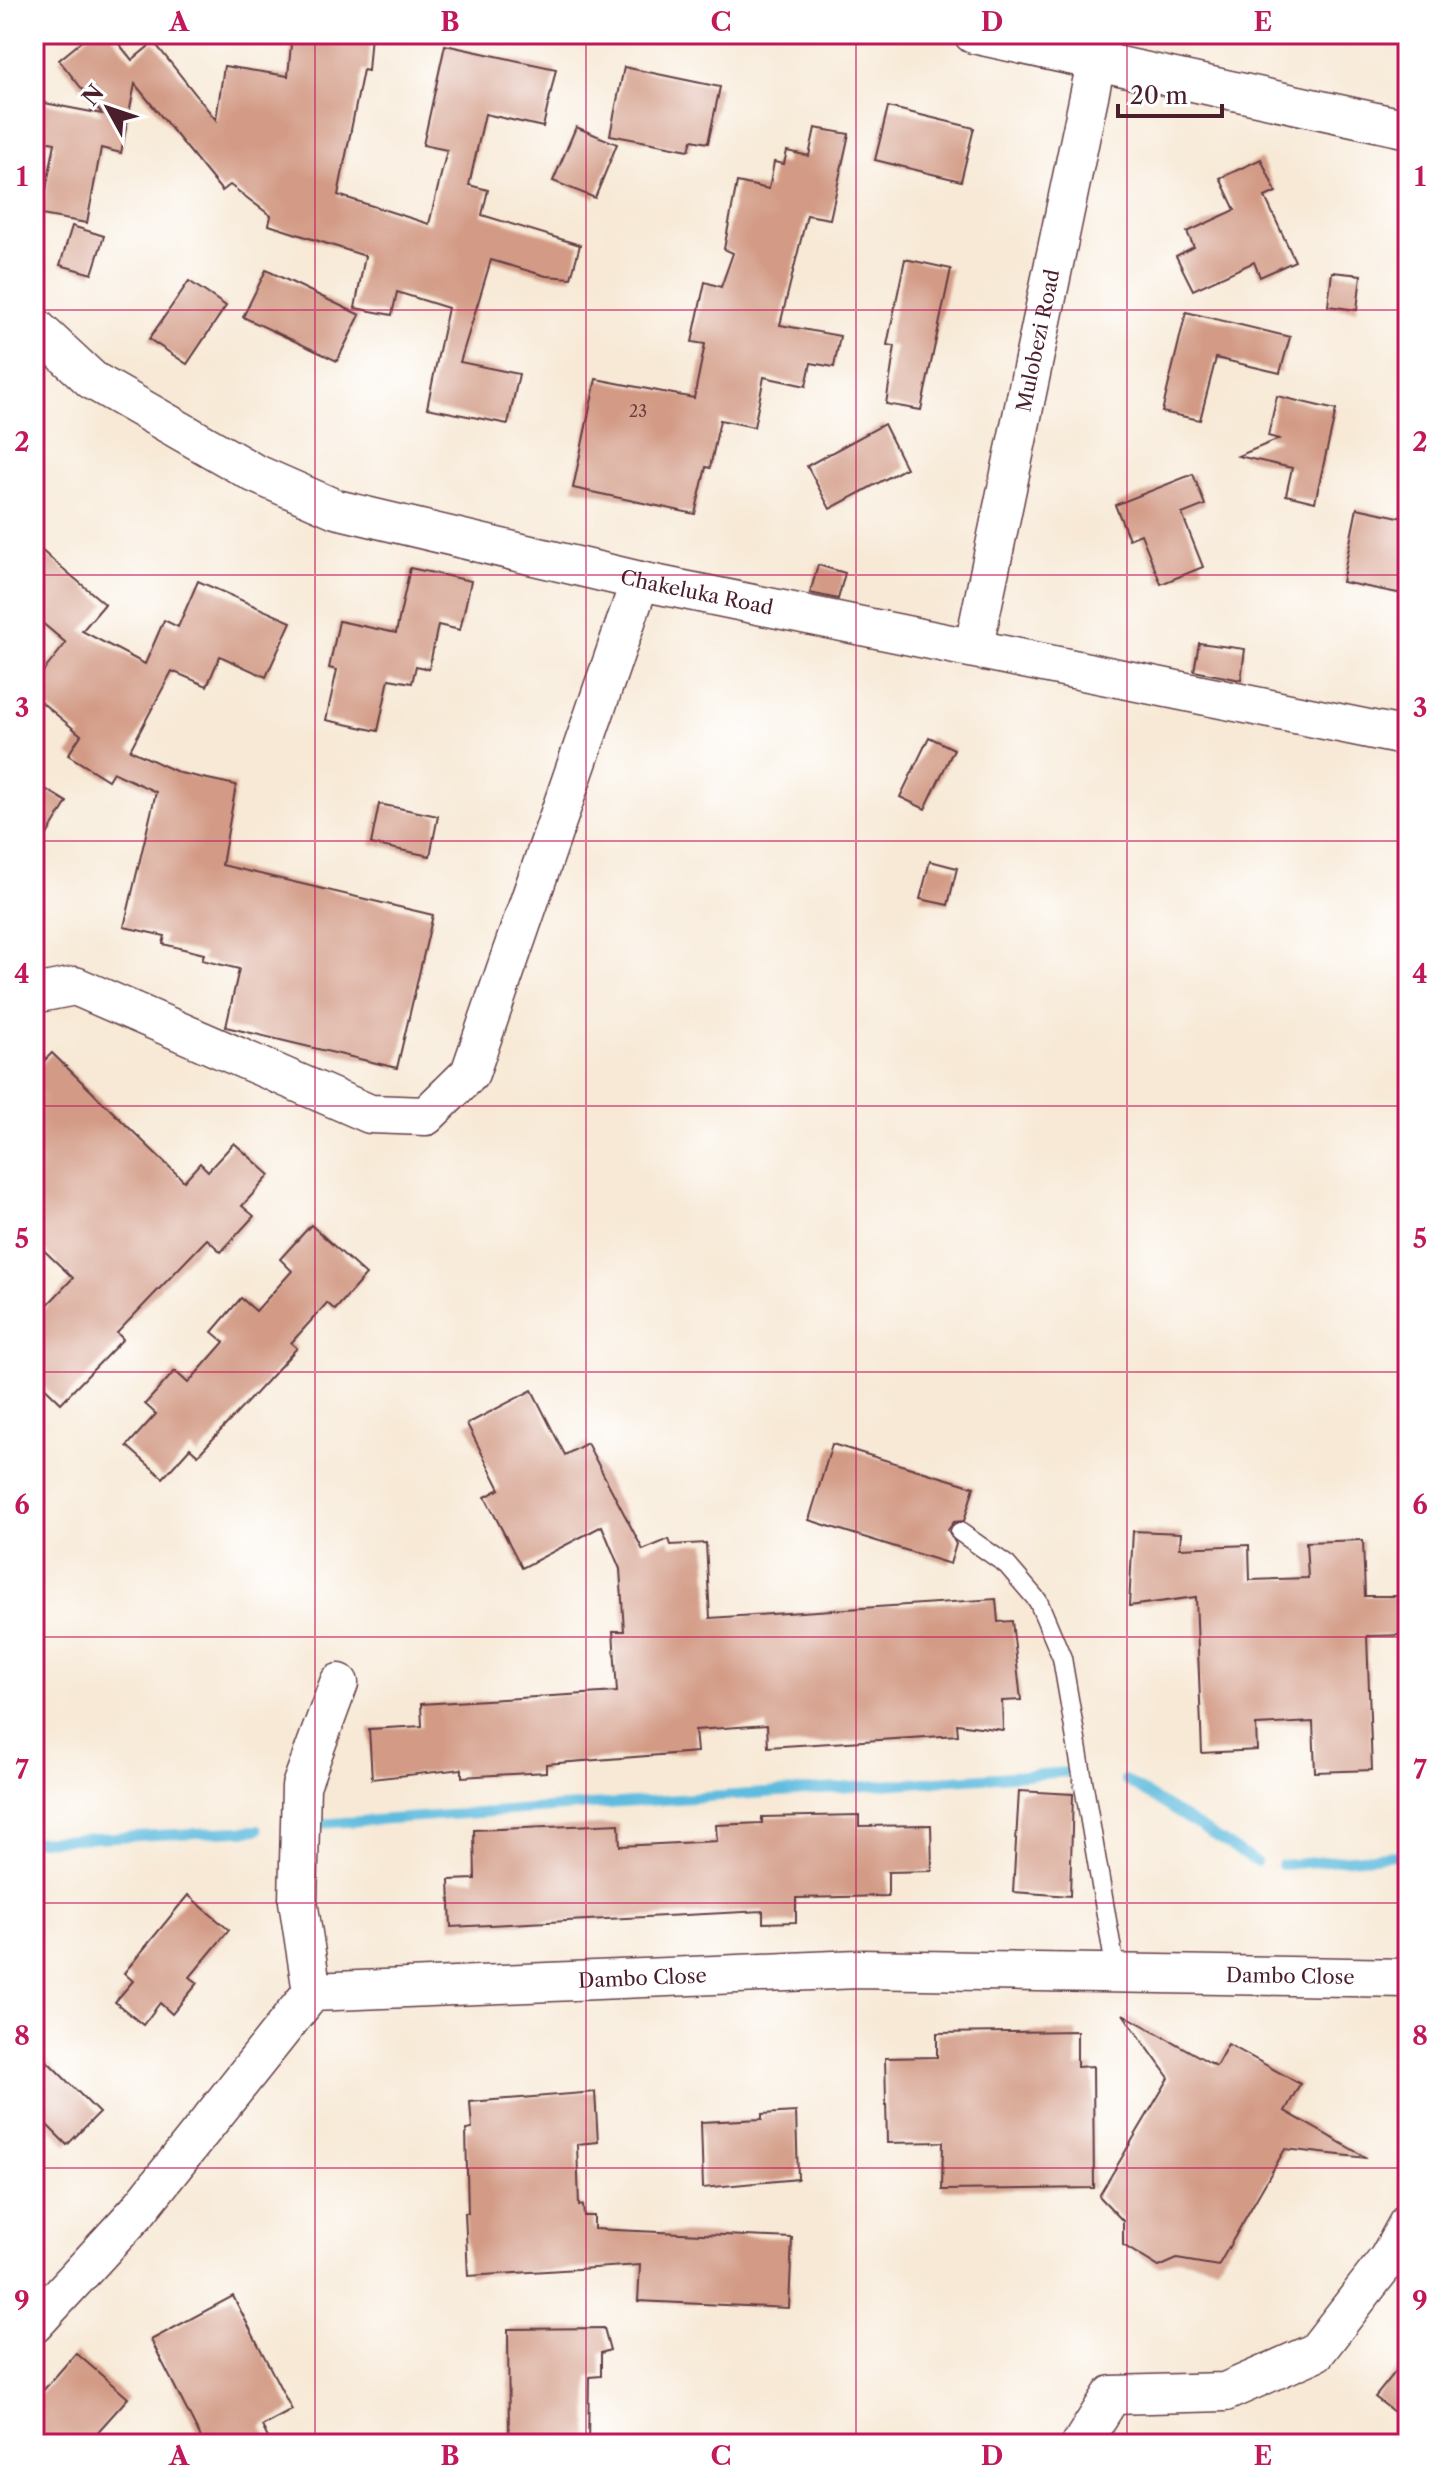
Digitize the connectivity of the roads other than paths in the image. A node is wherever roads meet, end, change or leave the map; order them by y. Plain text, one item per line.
1 (973, 34) edge
2 (1099, 48) edge
3 (1408, 129) edge
4 (34, 326) edge
5 (640, 581) junction
6 (974, 646) junction
7 (1408, 737) edge
8 (34, 994) edge
9 (960, 1532) dead end
10 (339, 1683) dead end
11 (1116, 1973) junction
12 (1408, 1978) edge
13 (312, 1992) junction
14 (1408, 2223) edge
15 (34, 2324) edge
16 (1081, 2444) edge

1 - 2 street
2 - 3 street
2 - 6 street, Mulobezi Road
4 - 5 street, Chakeluka Road
5 - 6 street, Chakeluka Road
5 - 8 street
6 - 7 street, Chakeluka Road
9 - 11 lane
10 - 13 street
11 - 12 street, Dambo Close
11 - 13 street, Dambo Close
13 - 15 street
14 - 16 street

